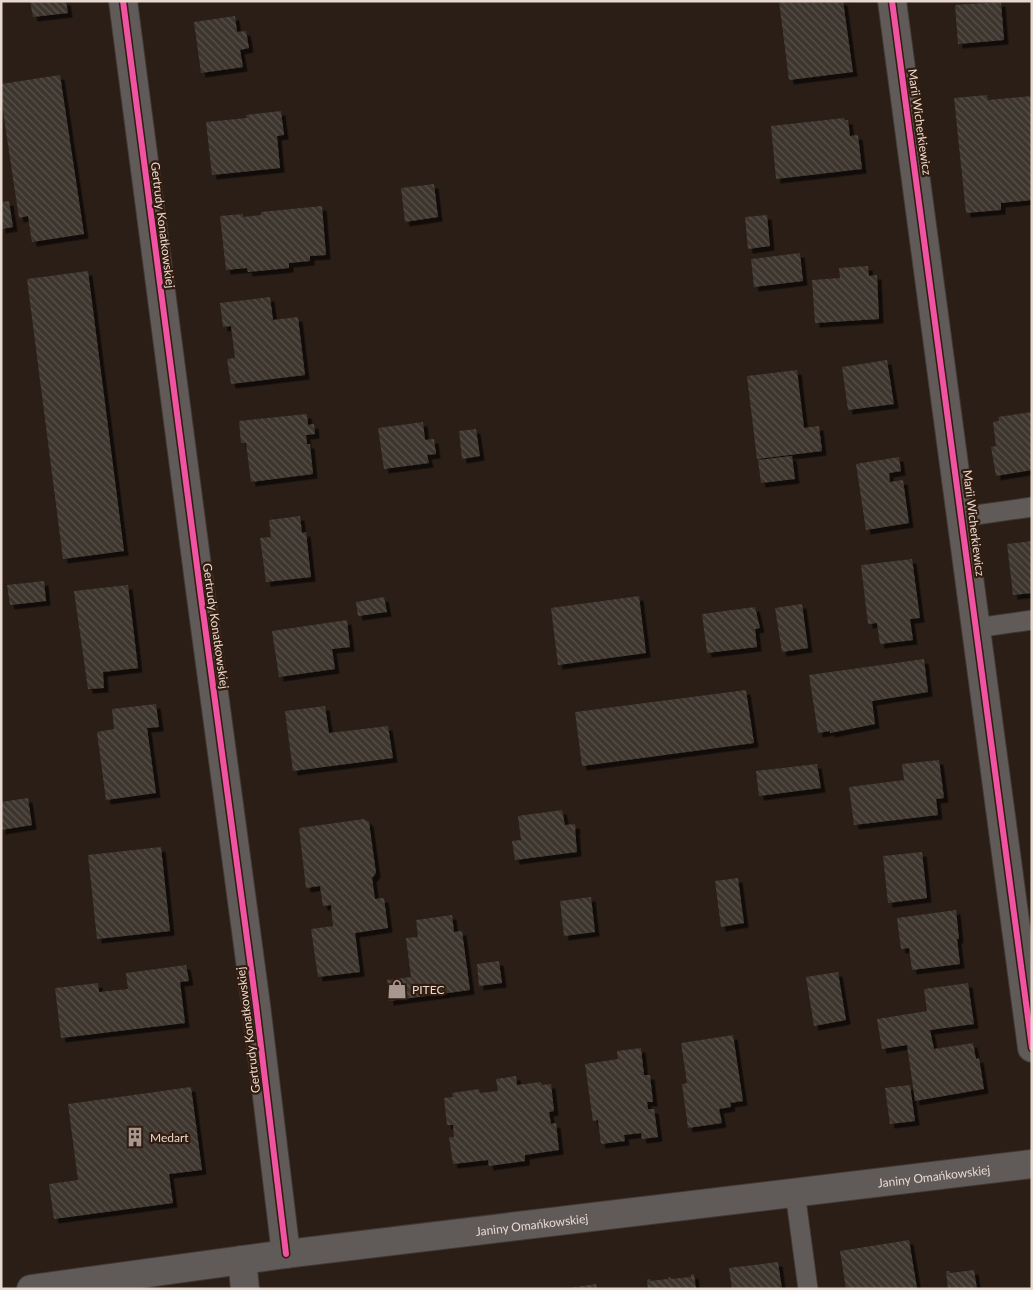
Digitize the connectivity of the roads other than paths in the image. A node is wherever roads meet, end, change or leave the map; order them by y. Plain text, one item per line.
1 (123, 1) edge
2 (892, 1) edge
3 (1032, 508) edge
4 (962, 517) junction
5 (1032, 620) edge
6 (976, 628) junction
7 (1032, 1048) edge
8 (1032, 1164) edge
9 (795, 1192) junction
10 (286, 1254) junction
11 (242, 1260) junction
12 (31, 1289) edge
13 (245, 1289) edge
14 (808, 1289) edge

1 - 10 street, Gertrudy Konatkowskiej
2 - 4 street, Marii Wicherkiewicz
3 - 4 lane, Marii Wicherkiewicz
4 - 6 street, Marii Wicherkiewicz
5 - 6 lane
6 - 7 street, Marii Wicherkiewicz
8 - 9 street, Janiny Omańkowskiej
9 - 10 street, Janiny Omańkowskiej
9 - 14 lane
10 - 11 street, Janiny Omańkowskiej
11 - 12 street, Janiny Omańkowskiej
11 - 13 street

